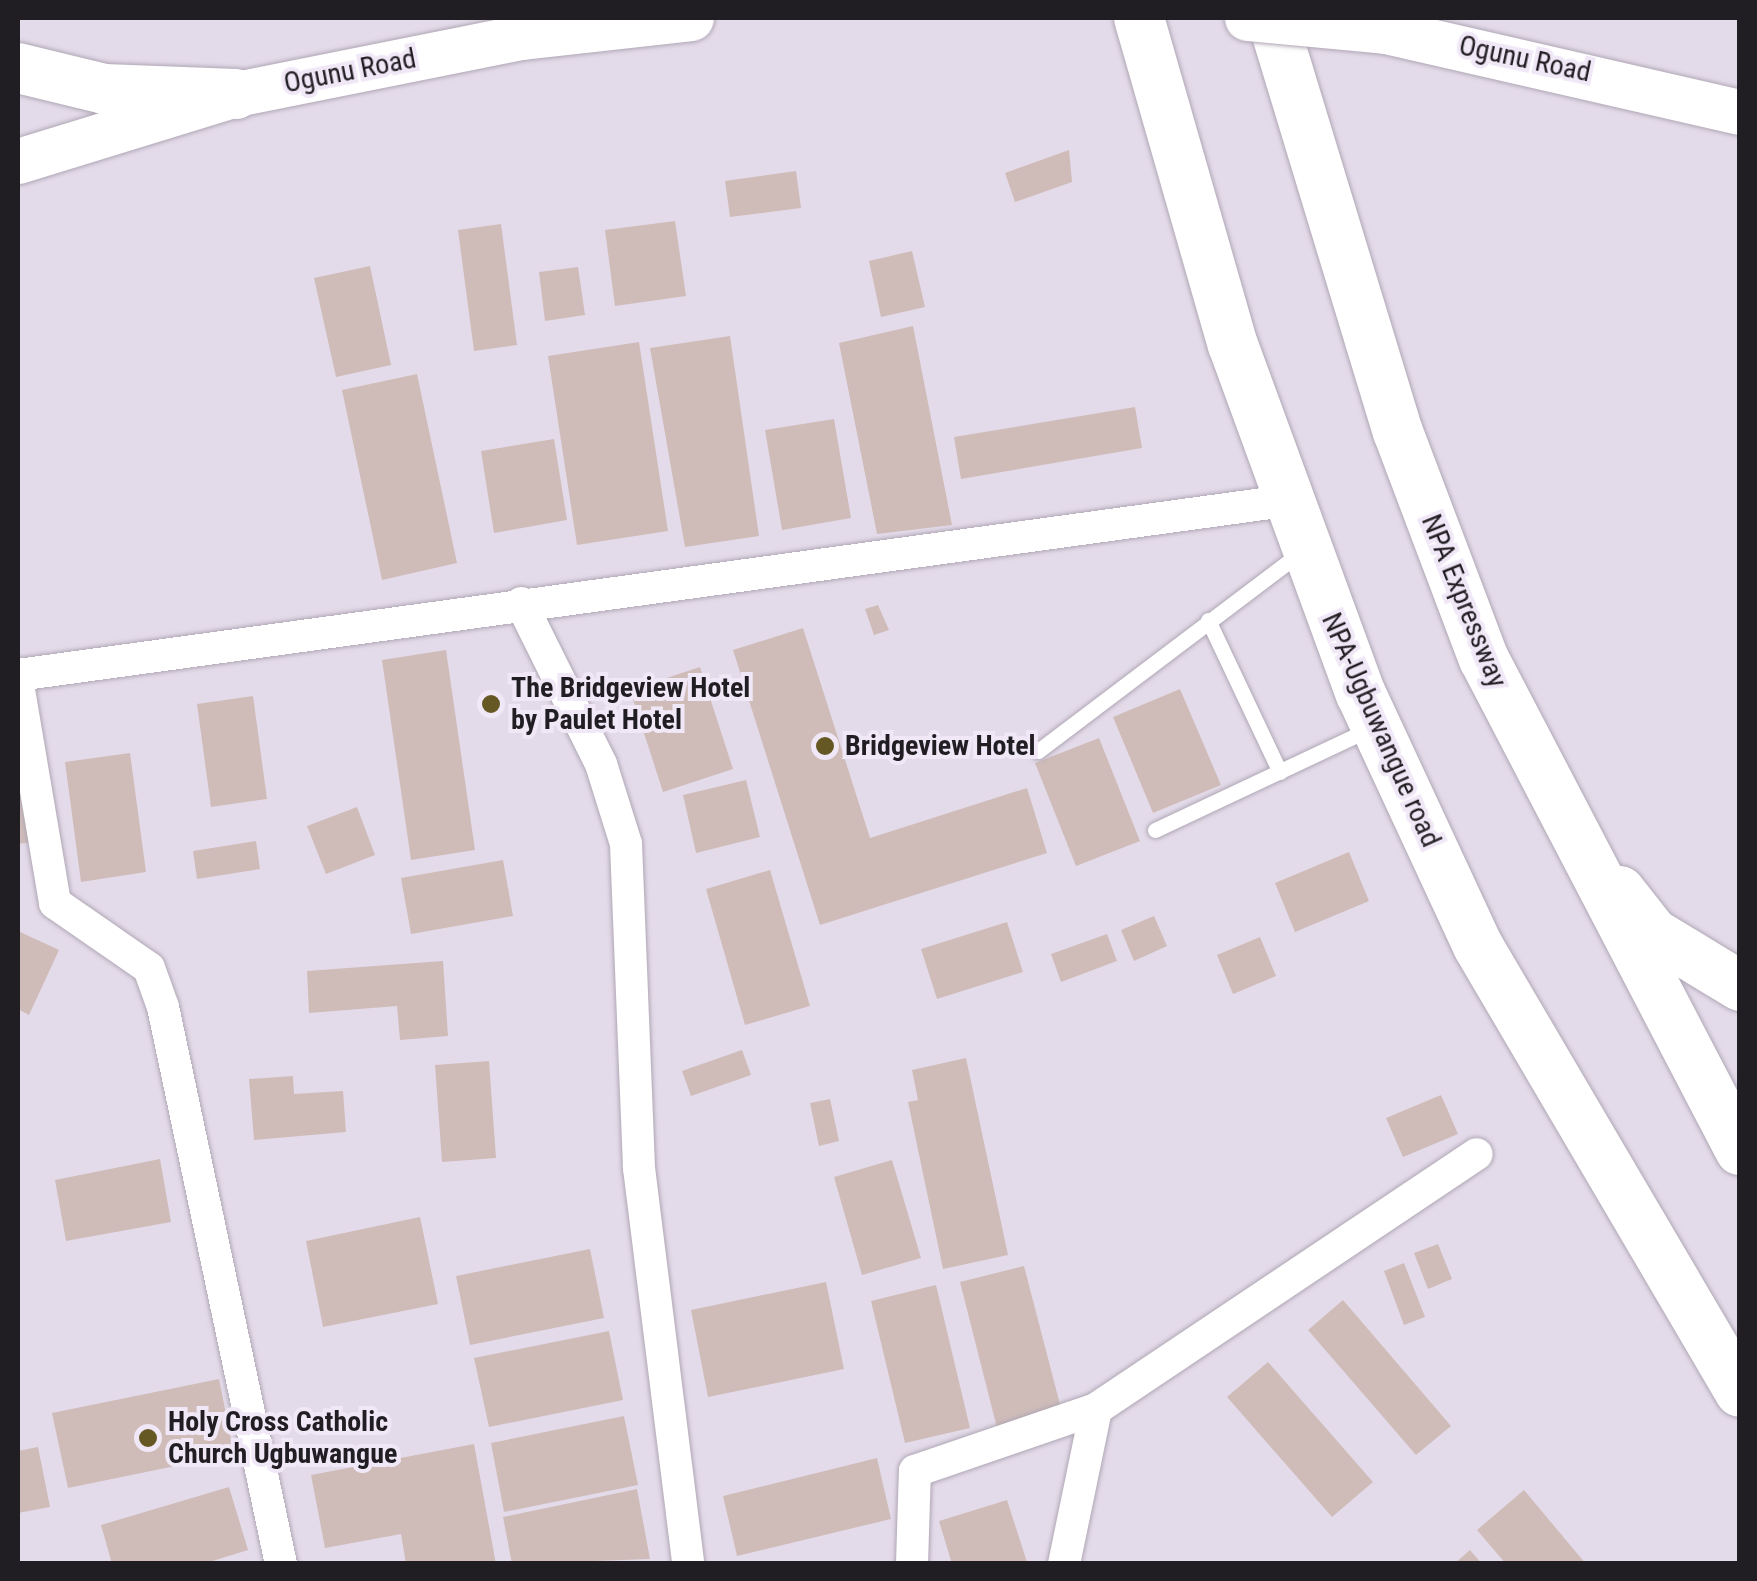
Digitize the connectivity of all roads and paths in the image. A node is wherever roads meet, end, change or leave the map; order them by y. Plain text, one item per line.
1 (691, 18) edge
2 (1139, 18) edge
3 (1247, 18) edge
4 (1272, 18) edge
5 (18, 68) edge
6 (236, 94) junction
7 (1740, 112) edge
8 (18, 161) edge
9 (1285, 501) junction
10 (1304, 550) junction
11 (521, 603) junction
12 (1208, 620) junction
13 (18, 675) edge
14 (18, 684) edge
15 (1376, 726) junction
16 (1038, 751) dead end
17 (1280, 772) junction
18 (1567, 823) junction
19 (1154, 830) dead end
20 (1740, 986) edge
21 (1740, 1150) edge
22 (1477, 1154) dead end
23 (1740, 1392) edge
24 (1096, 1409) junction
25 (281, 1564) edge
26 (688, 1564) edge
27 (912, 1564) edge
28 (1064, 1564) edge

1 - 6 main road, Ogunu Road
2 - 9 main road, NPA-Ugbuwangue road
3 - 7 main road, Ogunu Road, bridge
4 - 18 main road, NPA Expressway
5 - 6 main road
6 - 8 main road, Ogunu Road
9 - 10 main road, NPA-Ugbuwangue road
9 - 11 street
10 - 12 lane
10 - 15 main road, NPA-Ugbuwangue road
11 - 13 street
11 - 26 street
12 - 16 lane
12 - 17 lane
14 - 25 street
15 - 17 lane
15 - 23 main road, NPA-Ugbuwangue road
17 - 19 lane
18 - 20 main road
18 - 21 main road, NPA Expressway
22 - 24 street
24 - 27 street
24 - 28 street

